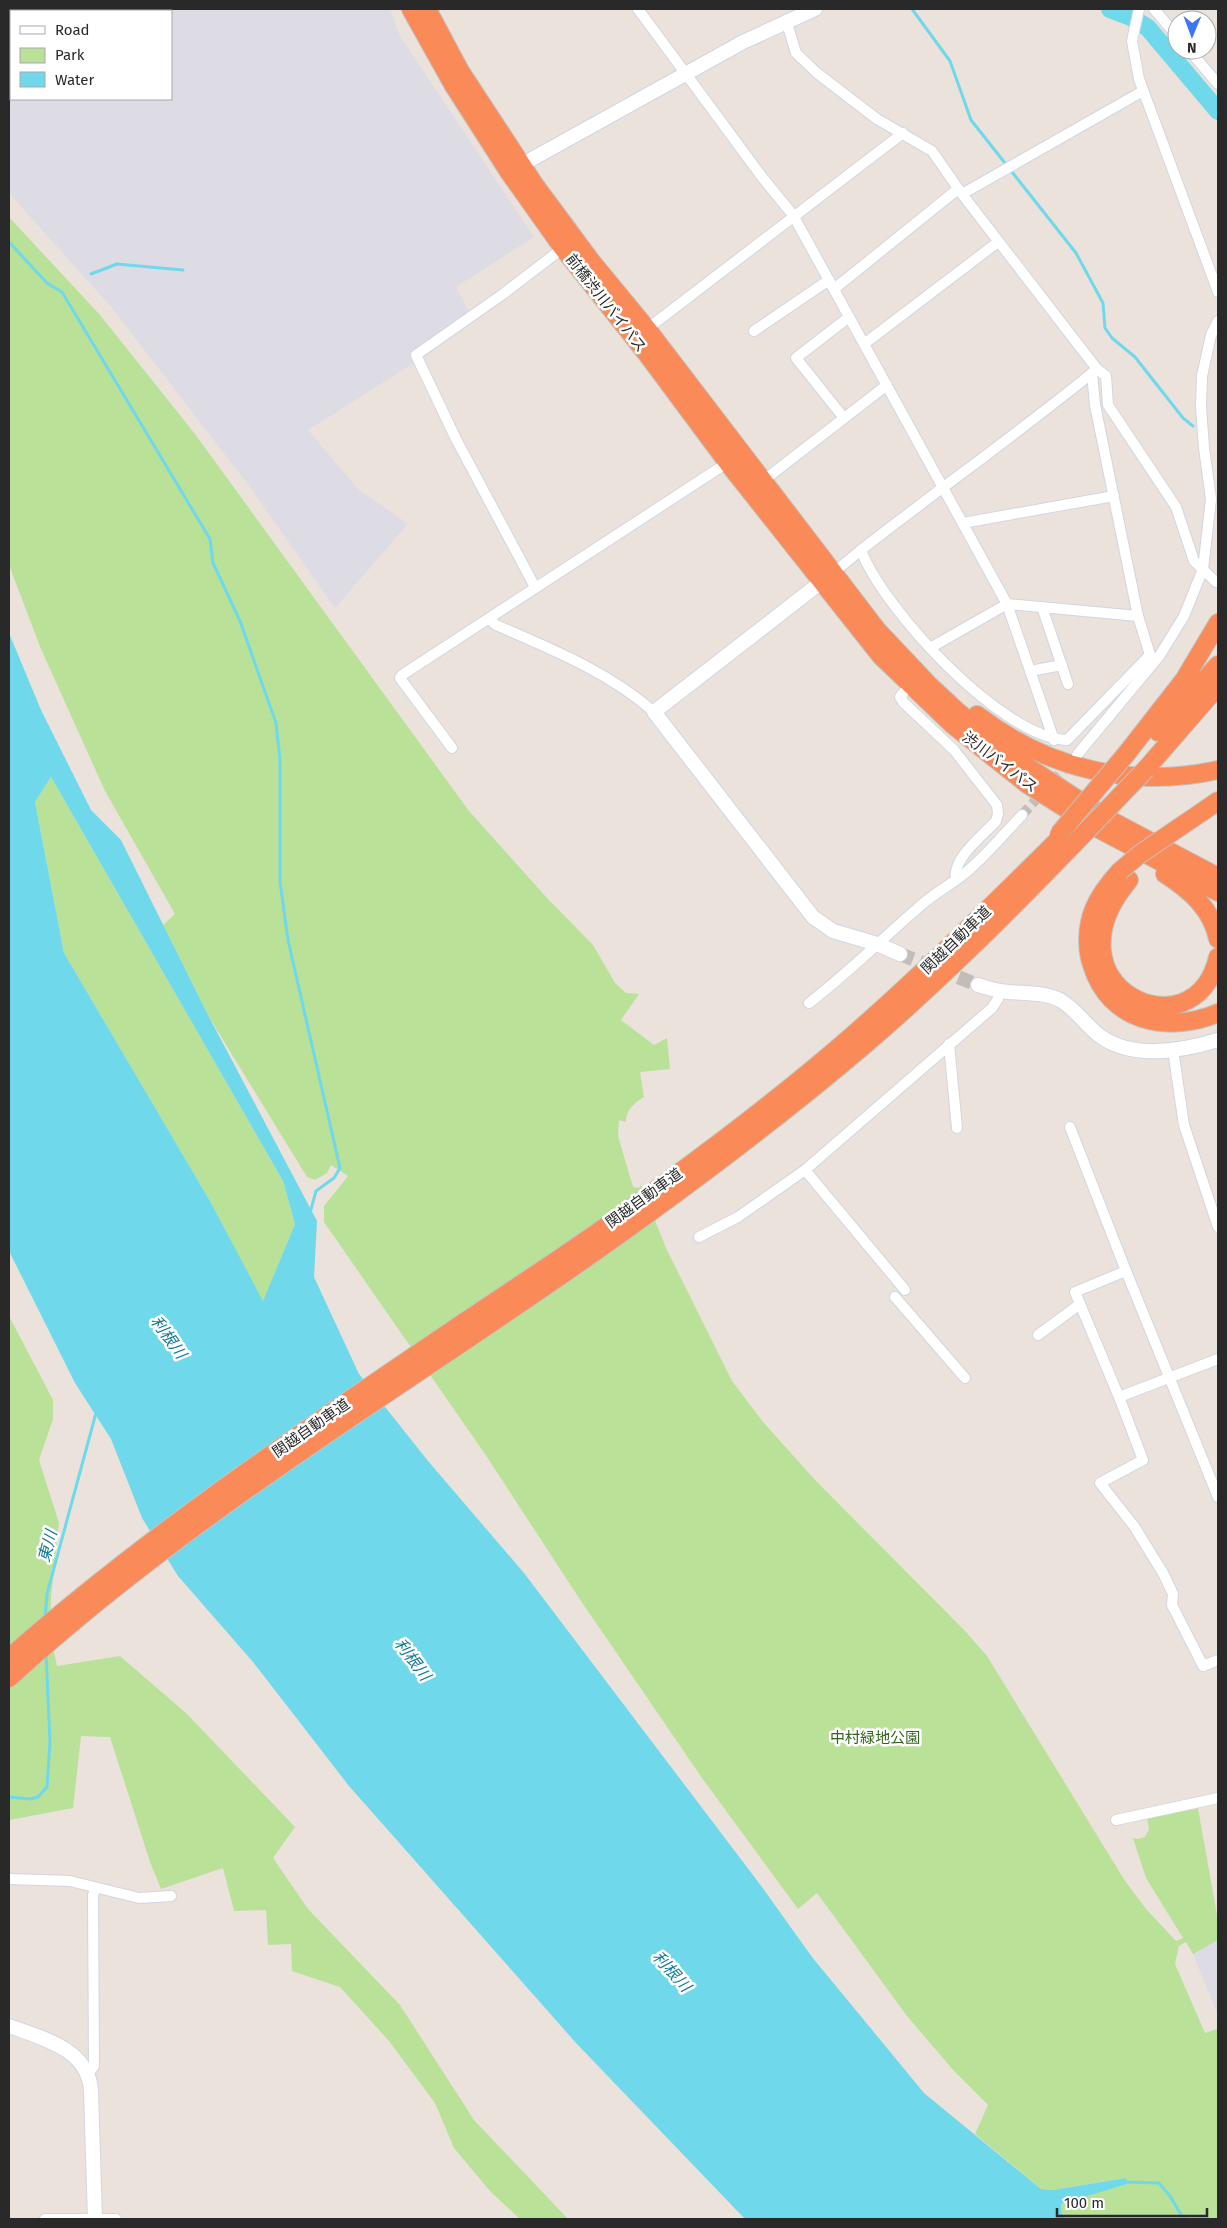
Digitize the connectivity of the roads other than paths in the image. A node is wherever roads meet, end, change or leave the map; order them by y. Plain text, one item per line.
1 (411, 9) edge
2 (427, 9) edge
3 (440, 9) edge
4 (638, 9) edge
5 (814, 9) edge
6 (1139, 9) edge
7 (1154, 9) edge
8 (786, 20) junction
9 (1167, 24) edge
10 (1198, 60) edge
11 (460, 71) junction
12 (686, 72) junction
13 (1218, 84) edge
14 (1143, 90) junction
15 (903, 133) junction
16 (515, 168) junction
17 (960, 192) junction
18 (794, 215) junction
19 (998, 242) junction
20 (563, 248) junction
21 (829, 280) junction
22 (834, 289) junction
23 (1218, 292) edge
24 (849, 317) junction
25 (1218, 321) edge
26 (647, 329) junction
27 (754, 331) dead end
28 (864, 344) junction
29 (1094, 371) junction
30 (887, 385) junction
31 (844, 418) junction
32 (735, 458) junction
33 (943, 485) junction
34 (757, 486) junction
35 (1114, 496) junction
36 (963, 523) junction
37 (861, 550) junction
38 (1203, 569) junction
39 (828, 577) junction
40 (1216, 582) dead end
41 (534, 587) junction
42 (1007, 604) junction
43 (1042, 607) junction
44 (1138, 616) junction
45 (489, 619) junction
46 (1218, 623) edge
47 (930, 648) junction
48 (1155, 655) junction
49 (902, 657) junction
50 (1062, 665) junction
51 (1218, 665) edge
52 (1030, 671) junction
53 (1068, 684) dead end
54 (910, 686) junction
55 (1218, 686) edge
56 (654, 712) junction
57 (1054, 740) junction
58 (452, 748) dead end
59 (1077, 755) tunnel mouth
60 (1136, 760) junction
61 (1218, 770) edge
62 (1026, 784) junction
63 (1218, 801) edge
64 (1022, 815) tunnel mouth
65 (1209, 816) edge
66 (1064, 838) junction
67 (1125, 875) junction
68 (1218, 878) edge
69 (956, 879) junction
70 (1218, 892) edge
71 (1218, 939) edge
72 (877, 944) junction
73 (900, 954) tunnel mouth
74 (1218, 957) edge
75 (978, 985) tunnel mouth
76 (1000, 991) junction
77 (809, 1002) dead end
78 (1218, 1013) edge
79 (1218, 1040) edge
80 (949, 1044) junction
81 (1173, 1050) junction
82 (1070, 1127) dead end
83 (957, 1128) dead end
84 (804, 1170) junction
85 (668, 1190) junction
86 (1218, 1227) edge
87 (699, 1237) dead end
88 (1126, 1271) junction
89 (905, 1290) dead end
90 (895, 1297) dead end
91 (1080, 1304) junction
92 (1038, 1335) dead end
93 (1218, 1359) edge
94 (965, 1378) dead end
95 (1170, 1379) junction
96 (1119, 1397) junction
97 (1218, 1497) edge
98 (9, 1658) edge
99 (1218, 1660) edge
100 (9, 1678) edge
101 (1218, 1798) edge
102 (1116, 1820) dead end
103 (9, 1879) edge
104 (96, 1888) junction
105 (171, 1896) dead end
106 (9, 2026) edge
107 (88, 2074) junction
108 (45, 2219) edge
109 (95, 2219) edge
110 (116, 2219) edge

1 - 16 highway, 前橋渋川バイパス
2 - 11 highway, 前橋渋川バイパス
3 - 11 highway
4 - 12 street
5 - 8 street
6 - 14 street
7 - 9 street
8 - 12 street
8 - 15 street
10 - 13 street
11 - 16 highway, 前橋渋川バイパス
12 - 16 street
12 - 18 street
14 - 17 street
14 - 23 street
15 - 17 street
15 - 18 street
16 - 20 highway, 前橋渋川バイパス
16 - 26 highway, 前橋渋川バイパス
17 - 19 street
17 - 22 street
18 - 21 street
18 - 26 street
19 - 28 street
19 - 29 street
20 - 32 highway, 前橋渋川バイパス
20 - 41 street
21 - 22 street
21 - 27 street
22 - 24 street
24 - 28 street
24 - 31 street
25 - 38 street
26 - 32 highway, 前橋渋川バイパス
28 - 30 street
29 - 33 street
29 - 35 street
29 - 38 street
30 - 31 street
30 - 33 street
31 - 34 street
32 - 34 highway, 前橋渋川バイパス
32 - 41 street
33 - 36 street
33 - 37 street
34 - 39 highway, 前橋渋川バイパス
35 - 36 street
35 - 44 street
36 - 42 street
37 - 39 street
37 - 47 street
38 - 40 street
38 - 48 street
39 - 49 highway, 渋川バイパス
39 - 54 highway, 渋川バイパス
39 - 56 street
41 - 45 street
42 - 43 street
42 - 47 street
42 - 52 street
43 - 44 street
43 - 50 street
44 - 48 street
45 - 56 street
45 - 58 street
46 - 60 highway
47 - 57 street
48 - 57 street
48 - 59 street
49 - 61 highway
49 - 68 highway, 渋川バイパス
50 - 52 street
50 - 53 street
51 - 60 highway, 関越自動車道
52 - 57 street
54 - 62 highway, 渋川バイパス
54 - 69 street
55 - 60 highway, 関越自動車道
56 - 72 street
60 - 66 highway, 関越自動車道
62 - 70 highway, 渋川バイパス
62 - 71 highway
63 - 65 highway
64 - 69 street
65 - 67 highway
66 - 85 highway, 関越自動車道
66 - 85 highway, 関越自動車道
67 - 74 highway
67 - 78 highway
69 - 72 street
72 - 73 street
72 - 77 street
75 - 76 street
76 - 80 street
76 - 81 street
79 - 81 street
80 - 83 street
80 - 84 street
81 - 86 street
82 - 88 street
84 - 87 street
84 - 89 street
85 - 98 highway, 関越自動車道
85 - 100 highway, 関越自動車道
88 - 91 street
88 - 95 street
90 - 94 street
91 - 92 street
91 - 96 street
93 - 95 street
95 - 96 street
95 - 97 street
96 - 99 street
101 - 102 street
103 - 104 street
104 - 105 street
104 - 107 street
106 - 107 street
107 - 109 street
108 - 109 street
109 - 110 street

